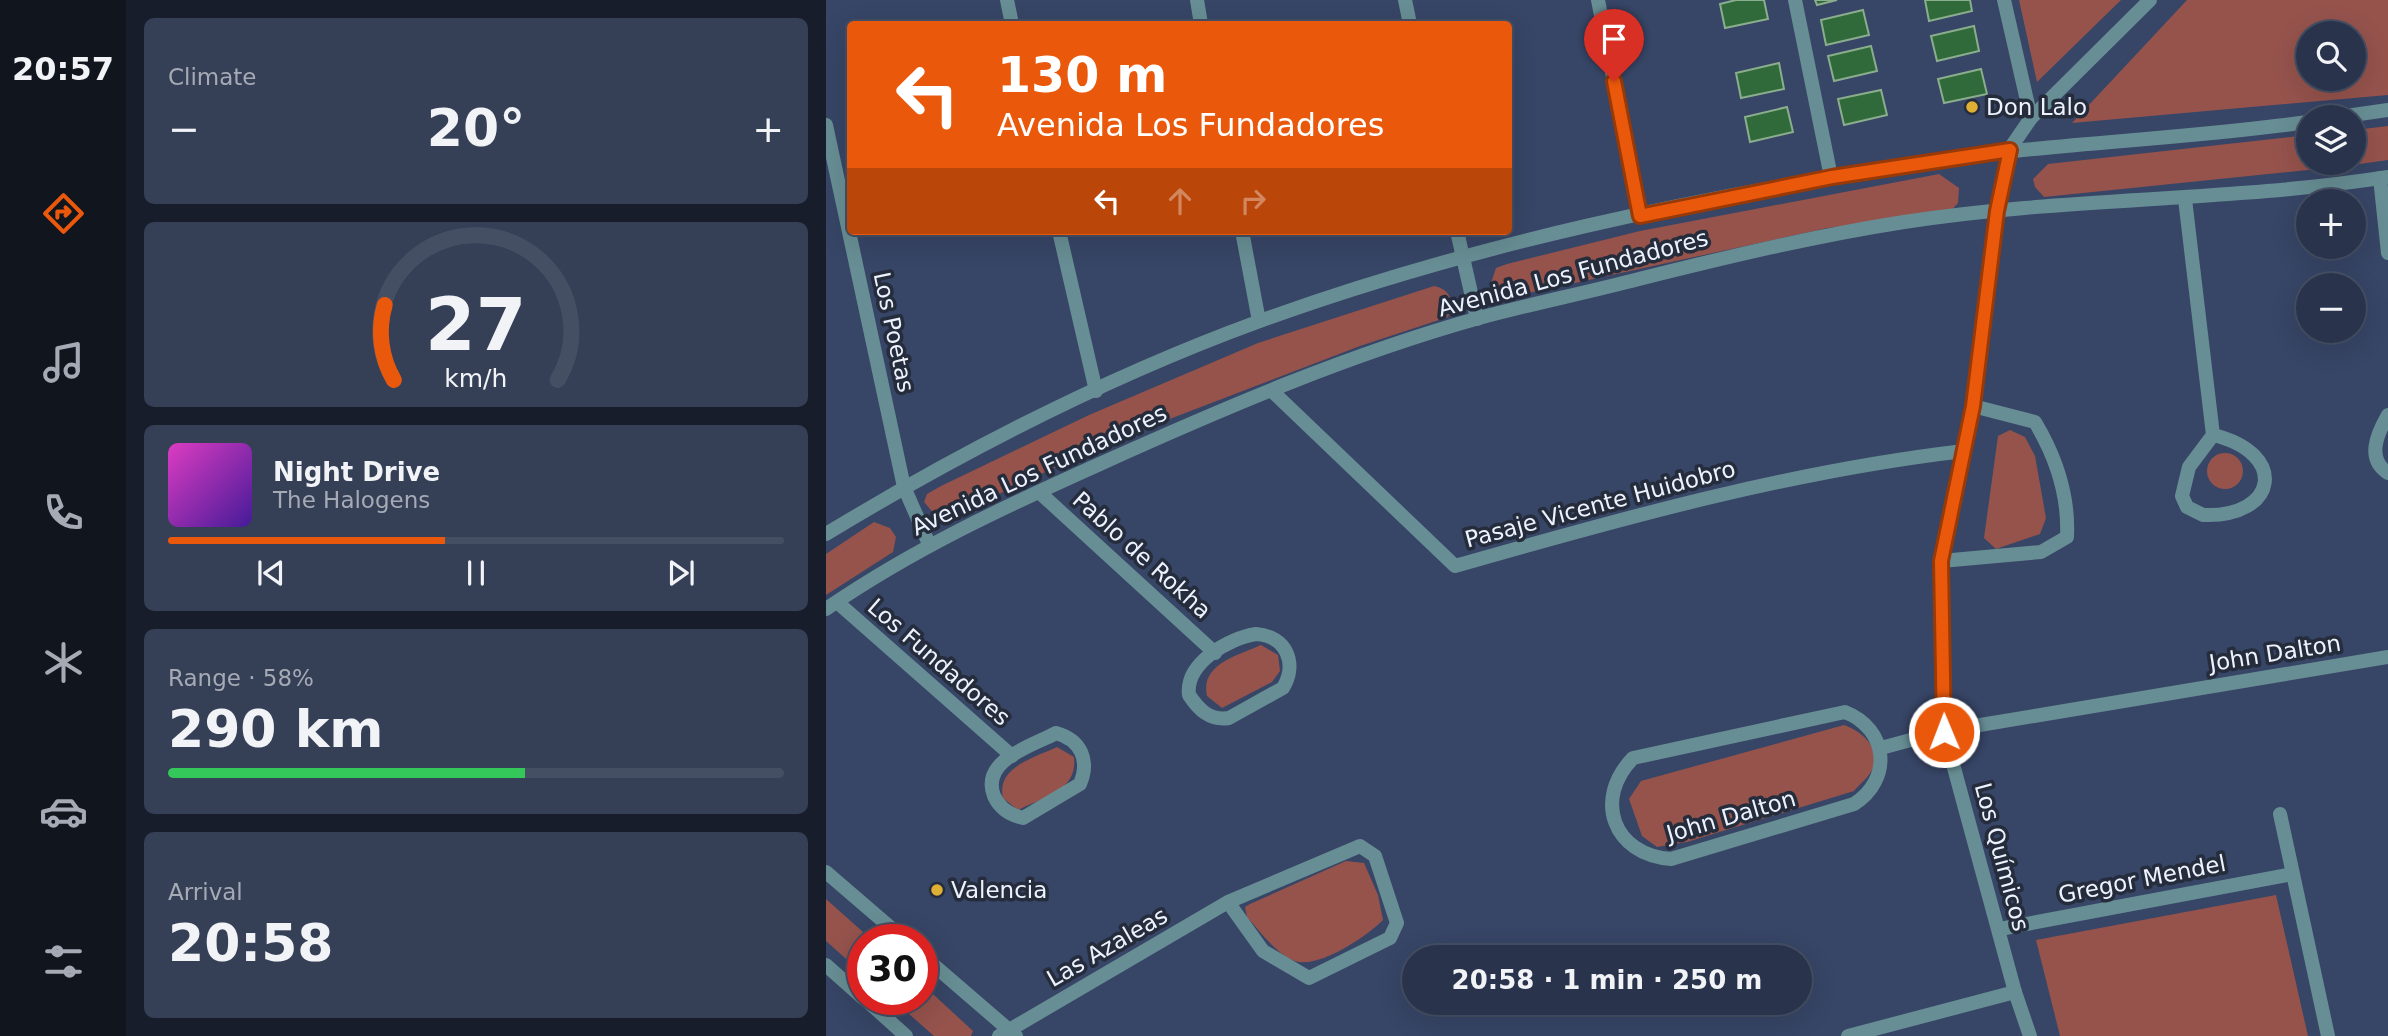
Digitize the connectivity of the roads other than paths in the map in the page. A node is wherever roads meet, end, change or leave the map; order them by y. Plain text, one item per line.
1 (1007, 0) edge
2 (1196, 0) edge
3 (1405, 0) edge
4 (1598, 0) edge
5 (1795, 0) edge
6 (2004, 0) edge
7 (2150, 0) edge
8 (1011, 21) edge
9 (1200, 21) edge
10 (1409, 21) edge
11 (2388, 110) edge
12 (2366, 113) edge
13 (2031, 118) junction
14 (2296, 123) edge
15 (826, 125) edge
16 (2010, 150) junction
17 (1832, 177) junction
18 (2384, 177) edge
19 (2185, 199) junction
20 (1997, 211) junction
21 (1640, 216) junction
22 (847, 222) edge
23 (850, 235) edge
24 (1060, 235) edge
25 (1243, 235) edge
26 (1458, 235) edge
27 (2388, 253) edge
28 (1463, 258) junction
29 (1477, 319) junction
30 (1259, 321) junction
31 (1096, 391) junction
32 (1272, 391) junction
33 (1973, 406) junction
34 (2388, 415) edge
35 (2213, 435) junction
36 (1964, 451) junction
37 (2388, 473) edge
38 (904, 486) junction
39 (1039, 492) junction
40 (826, 534) edge
41 (929, 544) junction
42 (1941, 561) junction
43 (831, 605) edge
44 (1215, 653) junction
45 (2388, 657) edge
46 (1944, 732) junction
47 (1881, 748) junction
48 (1012, 756) junction
49 (2280, 814) dead end
50 (826, 872) edge
51 (2292, 874) junction
52 (1228, 902) junction
53 (886, 924) edge
54 (2000, 929) junction
55 (826, 965) edge
56 (938, 970) edge
57 (847, 983) edge
58 (2015, 992) junction
59 (883, 1015) edge
60 (1008, 1034) edge
61 (906, 1036) edge
62 (1849, 1036) edge
63 (2030, 1036) edge
64 (2328, 1036) edge

1 - 8 street
2 - 9 street
3 - 10 street
4 - 21 street
5 - 17 street
6 - 13 street
7 - 13 street, Los Químicos
11 - 12 street
13 - 16 street, Los Químicos
14 - 16 street, Avenida Los Fundadores
15 - 22 street, Los Poetas
16 - 17 street, Avenida Los Fundadores
16 - 20 street, Los Químicos
17 - 21 street, Avenida Los Fundadores
18 - 19 street, Avenida Los Fundadores
18 - 27 street
19 - 20 street, Avenida Los Fundadores
19 - 35 street
20 - 29 street, Avenida Los Fundadores
20 - 33 street, Los Químicos
21 - 28 street, Avenida Los Fundadores
23 - 38 street, Los Poetas
24 - 31 street
25 - 30 street
26 - 28 street
28 - 29 street
28 - 30 street, Avenida Los Fundadores
29 - 32 street, Avenida Los Fundadores
30 - 31 street, Avenida Los Fundadores
31 - 38 street, Avenida Los Fundadores
32 - 36 street, Pasaje Vicente Huidobro
32 - 39 street, Avenida Los Fundadores
33 - 36 street, Los Químicos
33 - 42 street
34 - 37 street
35 - 35 street
36 - 42 street, Los Químicos
38 - 40 street, Avenida Los Fundadores
38 - 41 street, Los Poetas
39 - 41 street, Avenida Los Fundadores
39 - 44 street, Pablo de Rokha
41 - 43 street, Avenida Los Fundadores
42 - 46 street, Los Químicos
43 - 48 street, Los Fundadores
44 - 44 street, Pablo de Rokha
45 - 46 street, John Dalton
46 - 47 street, John Dalton
46 - 54 street, Los Químicos
47 - 47 street, John Dalton
48 - 48 street, Los Fundadores
49 - 51 street
50 - 53 street
51 - 54 street, Gregor Mendel
51 - 64 street
52 - 52 street, Las Azaleas
52 - 60 street, Las Azaleas
54 - 58 street, Los Químicos
55 - 57 street
56 - 60 street
58 - 62 street
58 - 63 street, Los Químicos
59 - 61 street

